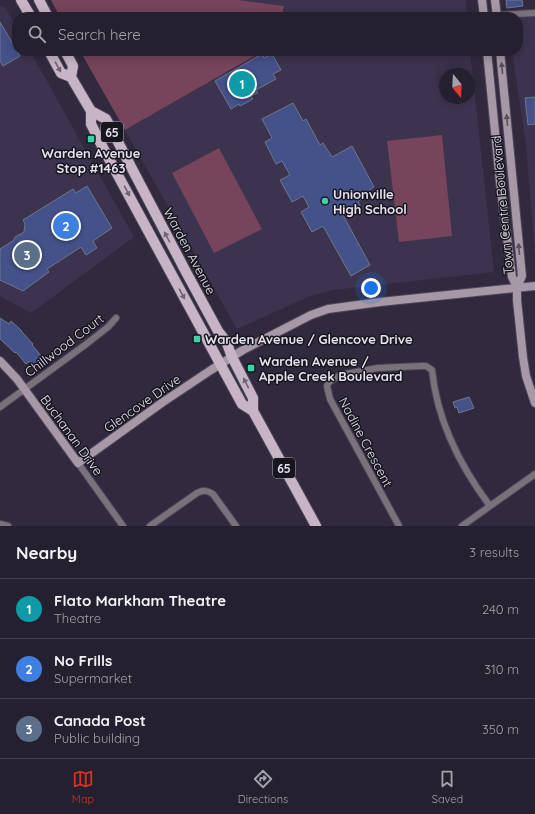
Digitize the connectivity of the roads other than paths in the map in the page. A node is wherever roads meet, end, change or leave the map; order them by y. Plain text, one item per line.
1 (21, 0) edge
2 (39, 0) edge
3 (482, 0) edge
4 (496, 0) edge
5 (28, 12) edge
6 (45, 12) edge
7 (483, 12) edge
8 (497, 12) edge
9 (535, 13) edge
10 (523, 14) edge
11 (52, 56) edge
12 (68, 56) edge
13 (487, 56) edge
14 (500, 56) edge
15 (71, 77) junction
16 (91, 111) junction
17 (535, 286) edge
18 (517, 287) junction
19 (116, 318) dead end
20 (232, 357) junction
21 (0, 361) edge
22 (220, 364) junction
23 (24, 389) junction
24 (535, 403) edge
25 (0, 407) edge
26 (253, 411) junction
27 (78, 463) junction
28 (535, 474) edge
29 (490, 506) junction
30 (0, 524) edge
31 (8, 526) edge
32 (123, 526) edge
33 (150, 526) edge
34 (236, 526) edge
35 (316, 526) edge
36 (399, 526) edge
37 (462, 526) edge

1 - 5 main road
2 - 6 main road
3 - 7 main road
4 - 8 main road
9 - 10 street
11 -> 15 main road, Warden Avenue / 65
12 - 15 main road, Warden Avenue / 65
13 - 18 main road, Town Centre Boulevard
18 -> 14 main road, Town Centre Boulevard
15 - 16 main road, Warden Avenue / 65
20 -> 16 main road, Warden Avenue / 65
16 -> 22 main road, Warden Avenue / 65
17 - 18 main road, Glencove Drive
18 - 20 main road, Glencove Drive
18 - 24 main road
19 - 23 street, Chillwood Court
20 - 22 main road, Glencove Drive
26 -> 20 main road, Warden Avenue / 65
21 - 23 main road, Buchanan Drive
22 - 26 main road, Warden Avenue / 65
22 - 27 main road, Glencove Drive
23 - 25 street, Chillwood Court
23 - 27 main road, Buchanan Drive
26 - 35 main road, Warden Avenue / 65
27 - 32 street, Buchanan Drive
28 - 29 street
29 - 36 street, Nadine Crescent
29 - 37 street
30 - 31 street
33 - 34 street

